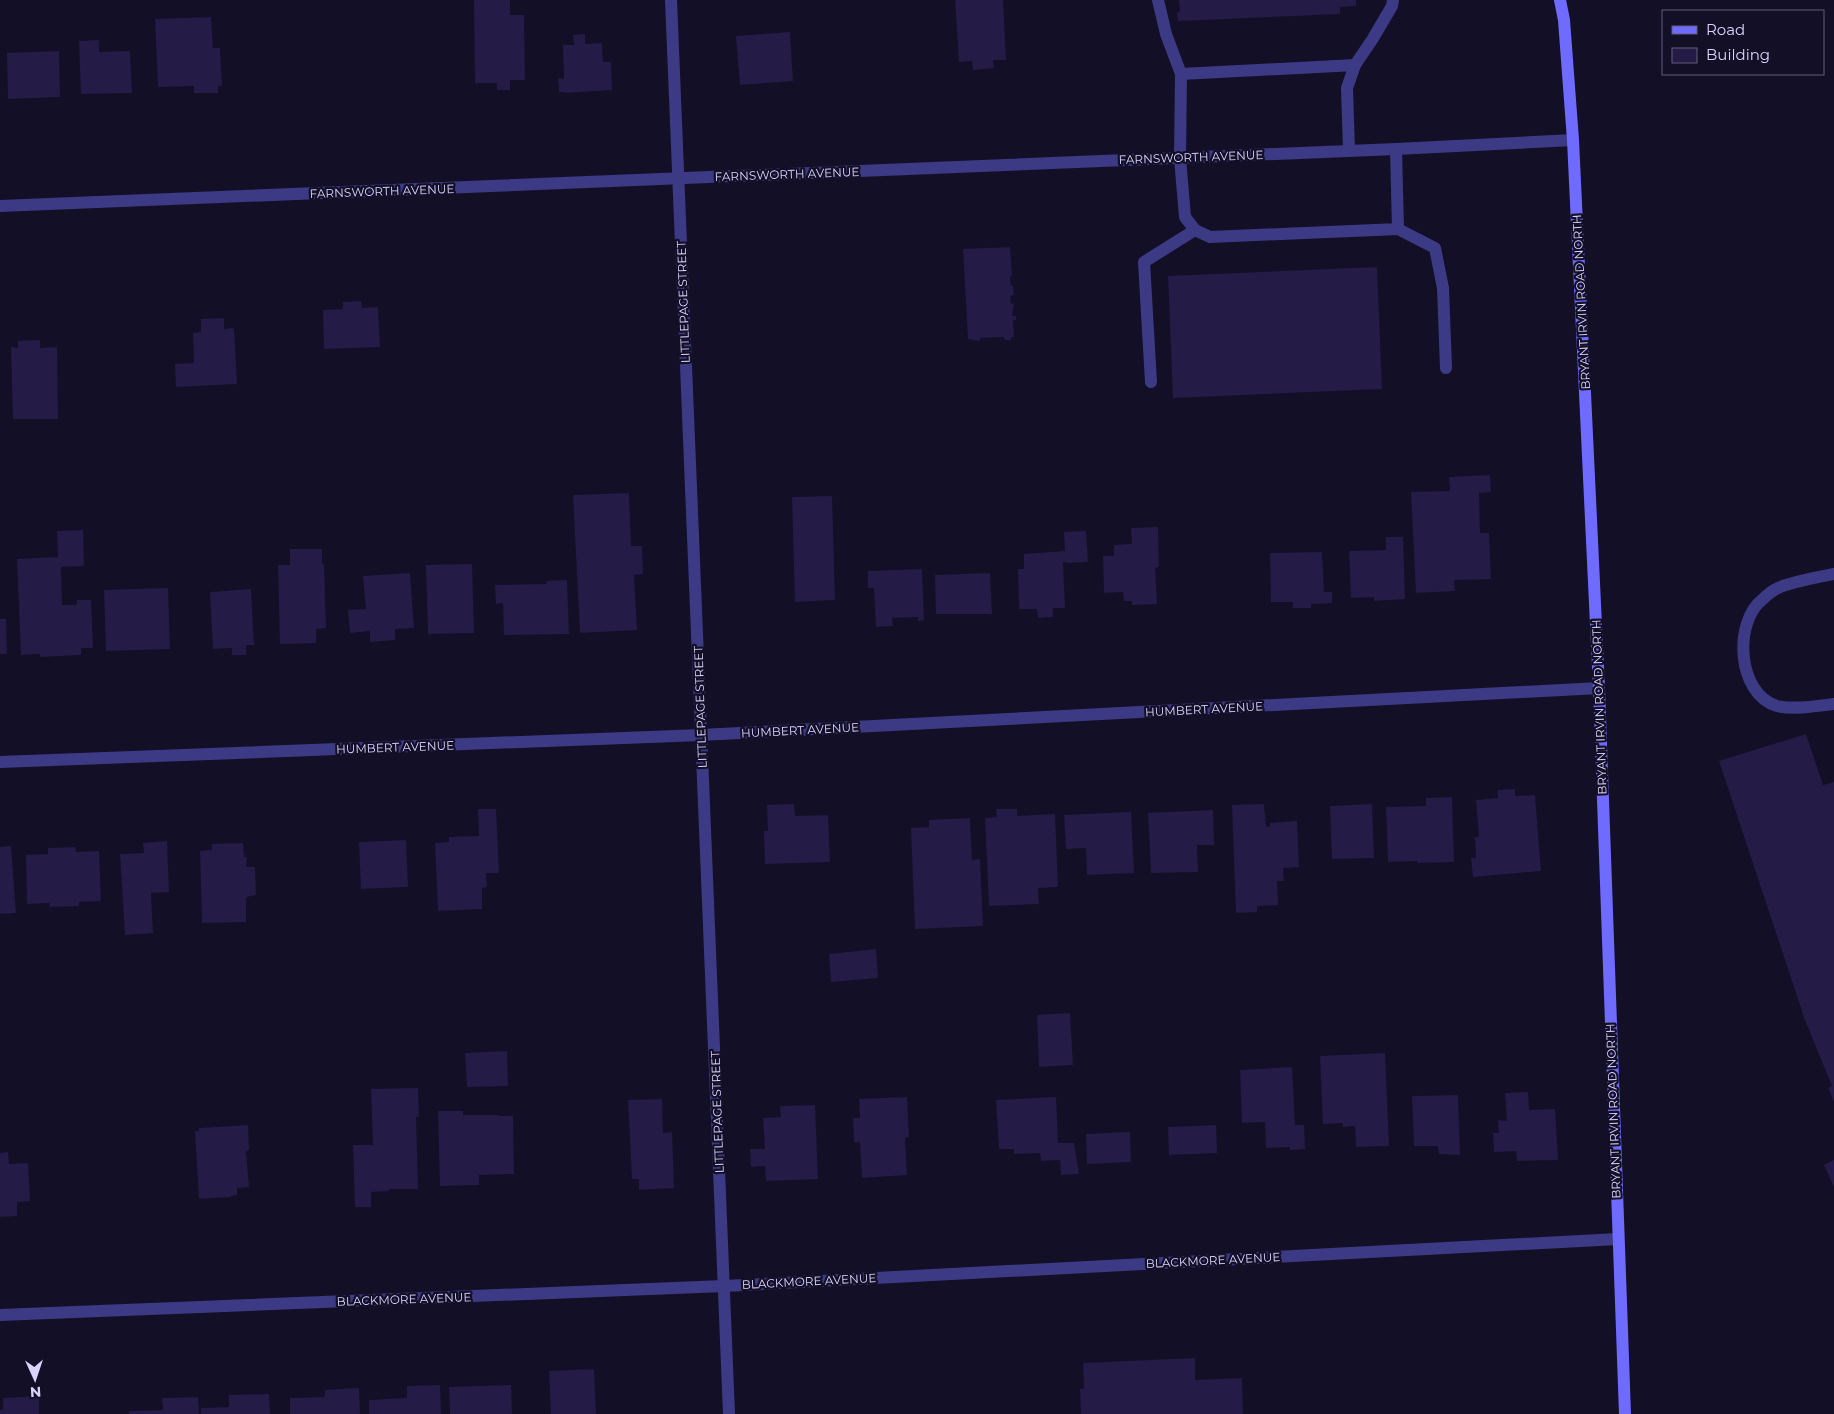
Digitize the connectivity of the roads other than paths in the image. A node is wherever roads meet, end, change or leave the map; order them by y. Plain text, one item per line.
1 (671, 0) edge
2 (1158, 0) edge
3 (1393, 0) edge
4 (1560, 0) edge
5 (1355, 65) junction
6 (1182, 74) junction
7 (1573, 140) junction
8 (1396, 149) junction
9 (1349, 151) junction
10 (1180, 158) junction
11 (678, 178) junction
12 (0, 206) edge
13 (1398, 229) junction
14 (1195, 230) junction
15 (1446, 368) dead end
16 (1151, 382) dead end
17 (1834, 574) edge
18 (1599, 688) junction
19 (1834, 704) edge
20 (701, 735) junction
21 (0, 762) edge
22 (1618, 1239) junction
23 (724, 1286) junction
24 (0, 1315) edge
25 (729, 1414) edge
26 (1625, 1414) edge

1 - 11 street, LITTLEPAGE STREET
2 - 6 street
3 - 5 street
4 - 7 main road, BRYANT IRVIN ROAD NORTH
5 - 6 street
5 - 9 street
6 - 10 street
7 - 8 street, FARNSWORTH AVENUE
7 - 18 main road, BRYANT IRVIN ROAD NORTH
8 - 9 street, FARNSWORTH AVENUE
8 - 13 street
9 - 10 street, FARNSWORTH AVENUE
10 - 11 street, FARNSWORTH AVENUE
10 - 14 street
11 - 12 street, FARNSWORTH AVENUE
11 - 20 street, LITTLEPAGE STREET
13 - 14 street
13 - 15 street
14 - 16 street
17 - 19 street
18 - 20 street, HUMBERT AVENUE
18 - 22 main road, BRYANT IRVIN ROAD NORTH
20 - 21 street, HUMBERT AVENUE
20 - 23 street, LITTLEPAGE STREET
22 - 23 street, BLACKMORE AVENUE
22 - 26 main road, BRYANT IRVIN ROAD NORTH
23 - 24 street, BLACKMORE AVENUE
23 - 25 street, LITTLEPAGE STREET

